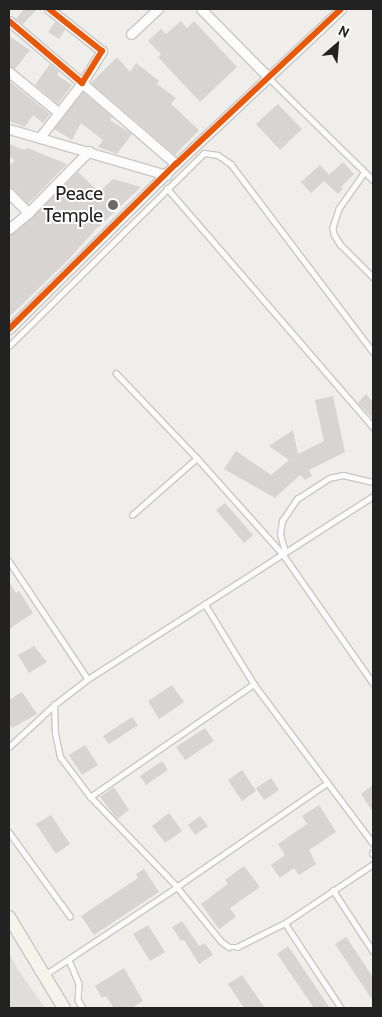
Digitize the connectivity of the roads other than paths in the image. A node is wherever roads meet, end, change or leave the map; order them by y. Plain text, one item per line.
1 (49, 9) edge
2 (158, 9) edge
3 (201, 9) edge
4 (341, 9) edge
5 (9, 21) edge
6 (131, 34) dead end
7 (9, 72) edge
8 (268, 76) junction
9 (82, 83) junction
10 (58, 112) junction
11 (9, 129) edge
12 (40, 137) junction
13 (89, 151) junction
14 (176, 164) junction
15 (365, 172) junction
16 (166, 174) junction
17 (373, 180) edge
18 (167, 188) junction
19 (9, 193) edge
20 (28, 213) junction
21 (9, 229) edge
22 (373, 277) edge
23 (9, 329) edge
24 (9, 346) edge
25 (373, 352) edge
26 (116, 373) dead end
27 (373, 427) edge
28 (197, 458) junction
29 (373, 482) edge
30 (373, 496) edge
31 (132, 515) dead end
32 (283, 553) junction
33 (9, 561) edge
34 (205, 604) junction
35 (88, 679) junction
36 (373, 683) edge
37 (254, 684) junction
38 (54, 705) junction
39 (9, 746) edge
40 (328, 784) junction
41 (90, 797) junction
42 (9, 832) edge
43 (373, 843) edge
44 (373, 864) edge
45 (177, 886) junction
46 (333, 890) junction
47 (70, 916) dead end
48 (9, 917) edge
49 (284, 923) junction
50 (373, 951) edge
51 (69, 960) junction
52 (43, 976) junction
53 (64, 1008) edge
54 (83, 1008) edge
55 (341, 1008) edge

1 - 9 street
2 - 6 street
3 - 8 street
4 - 8 street
5 - 9 street
7 - 10 street
8 - 14 street
8 - 15 lane
9 - 10 street
9 - 14 street
10 - 12 street
11 - 12 street
12 - 13 street
13 - 16 street
13 - 20 street
14 - 16 street
15 - 17 lane
15 - 22 lane
16 - 23 street
18 - 24 lane
18 - 25 lane
18 - 27 lane
19 - 20 street
20 - 21 street
26 - 28 lane
28 - 31 lane
28 - 32 lane
29 - 32 lane
30 - 32 lane
32 - 34 lane
32 - 36 lane
33 - 35 lane
34 - 35 lane
34 - 37 lane
35 - 38 lane
37 - 40 lane
37 - 41 lane
38 - 39 lane
38 - 41 lane
40 - 43 lane
40 - 45 lane
41 - 45 lane
42 - 47 lane
44 - 46 lane
45 - 49 lane
45 - 51 lane
46 - 49 lane
46 - 50 lane
48 - 52 main road
49 - 55 lane
51 - 52 lane
51 - 54 lane
52 - 53 main road

